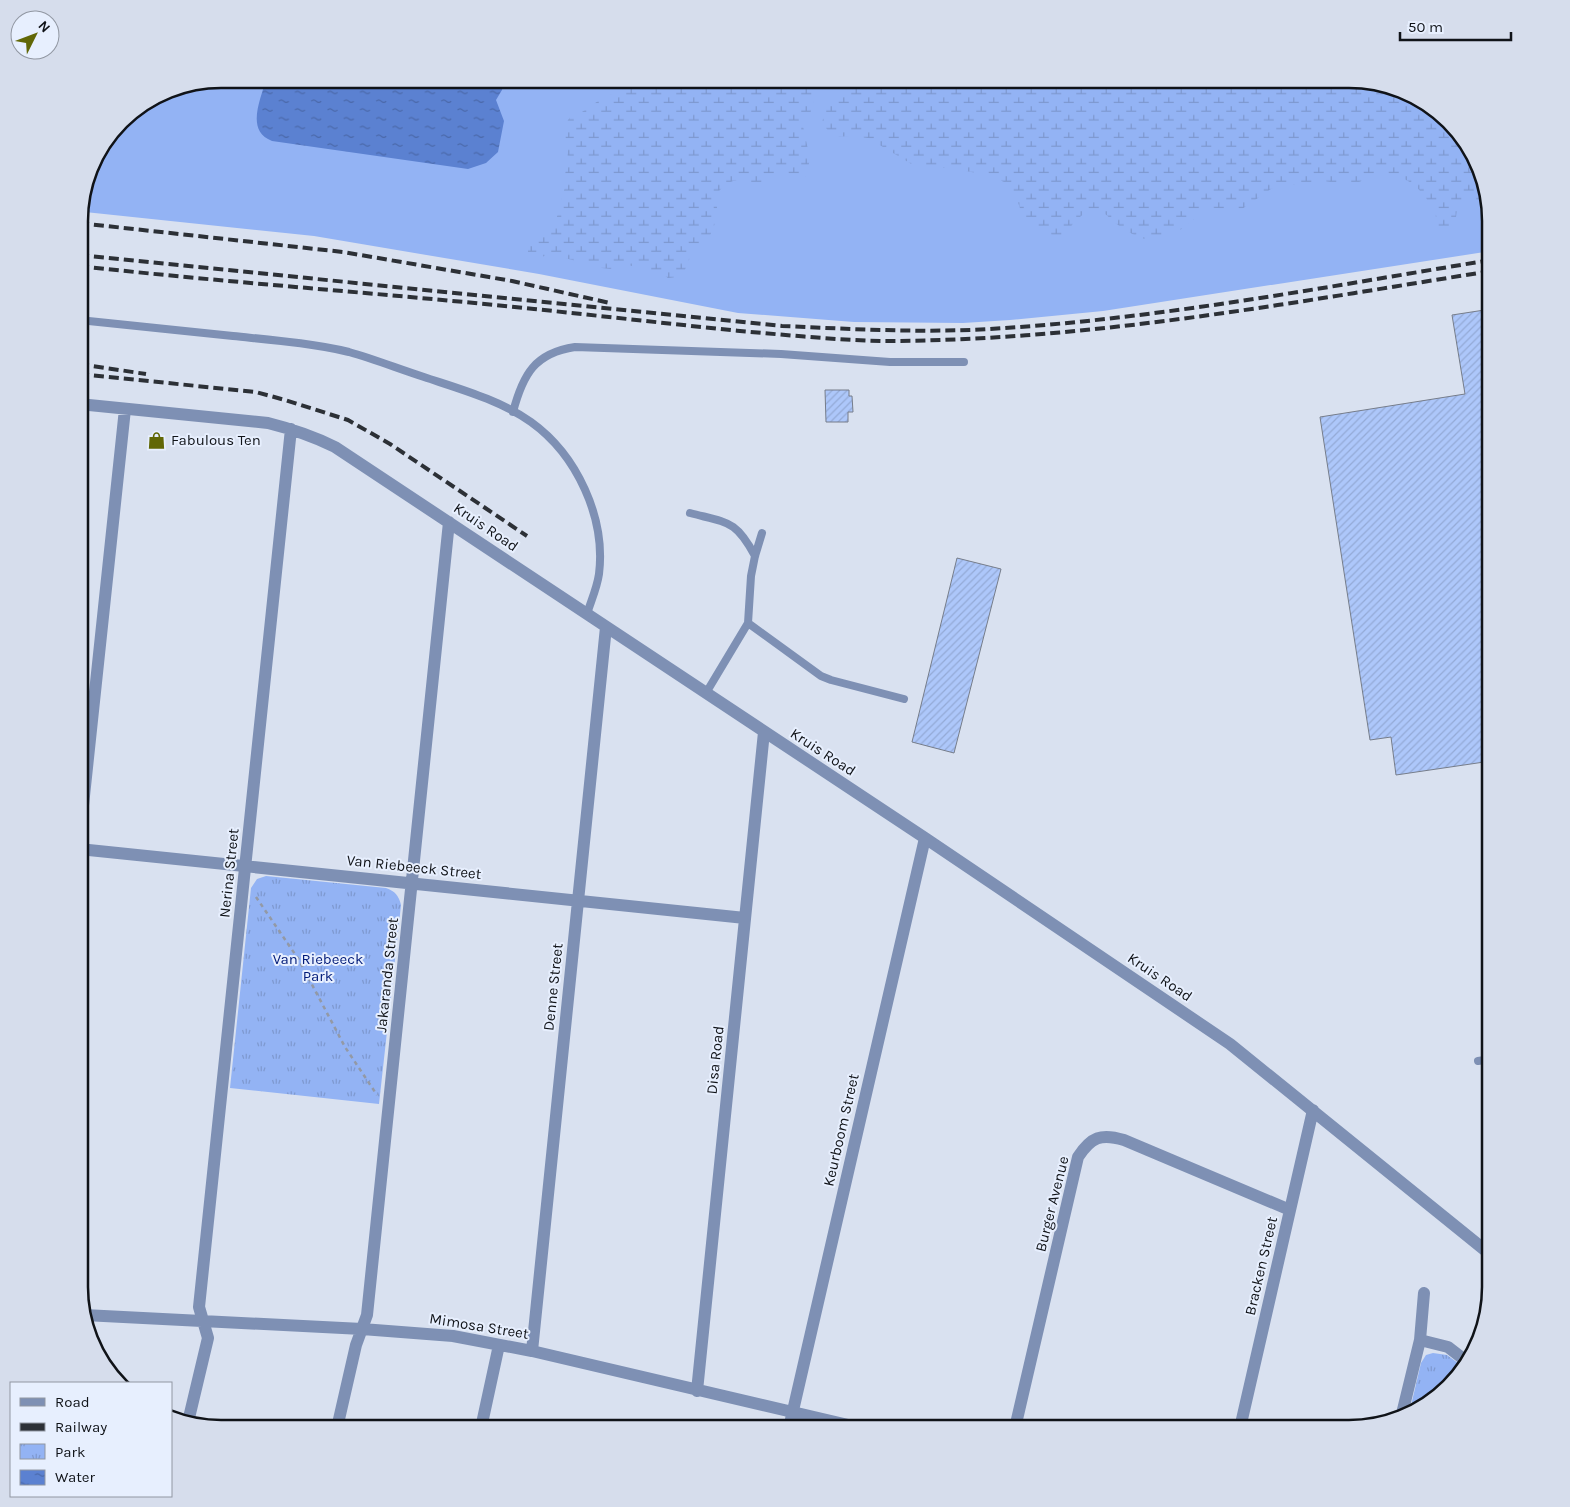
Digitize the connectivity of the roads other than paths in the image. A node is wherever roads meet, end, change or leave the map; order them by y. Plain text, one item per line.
1 (88, 321) edge
2 (964, 362) dead end
3 (88, 405) edge
4 (125, 409) junction
5 (513, 412) junction
6 (291, 429) junction
7 (690, 512) dead end
8 (449, 522) junction
9 (762, 533) dead end
10 (755, 556) junction
11 (587, 614) junction
12 (748, 623) junction
13 (606, 627) junction
14 (706, 693) junction
15 (904, 699) dead end
16 (764, 732) junction
17 (88, 758) edge
18 (925, 838) junction
19 (88, 849) edge
20 (246, 866) junction
21 (413, 883) junction
22 (578, 900) junction
23 (746, 918) junction
24 (1478, 1060) dead end
25 (1482, 1060) edge
26 (1313, 1110) junction
27 (1290, 1210) junction
28 (1482, 1247) edge
29 (1424, 1293) dead end
30 (91, 1315) edge
31 (203, 1320) junction
32 (362, 1329) junction
33 (1420, 1340) junction
34 (499, 1345) junction
35 (532, 1352) junction
36 (1462, 1357) edge
37 (697, 1391) junction
38 (1404, 1408) edge
39 (793, 1413) junction
40 (189, 1416) edge
41 (339, 1420) edge
42 (483, 1420) edge
43 (792, 1420) edge
44 (825, 1420) edge
45 (1017, 1420) edge
46 (1242, 1420) edge

1 - 5 lane
2 - 5 lane
3 - 4 street, Kruis Road
4 - 6 street, Kruis Road
4 - 17 street
5 - 11 lane
6 - 8 street, Kruis Road
6 - 20 street, Nerina Street
7 - 10 lane
8 - 11 street, Kruis Road
8 - 21 street, Jakaranda Street
9 - 10 lane
10 - 12 lane
11 - 13 street, Kruis Road
12 - 14 lane
12 - 15 lane
13 - 14 street, Kruis Road
13 - 22 street, Denne Street
14 - 16 street, Kruis Road
16 - 18 street, Kruis Road
16 - 23 street, Disa Road
18 - 26 street, Kruis Road
18 - 39 street, Keurboom Street
19 - 20 street, Van Riebeeck Street
20 - 21 street, Van Riebeeck Street
20 - 31 street, Nerina Street
21 - 22 street, Van Riebeeck Street
21 - 32 street, Jakaranda Street
22 - 23 street, Van Riebeeck Street
22 - 35 street, Denne Street
23 - 37 street, Disa Road
24 - 25 lane
26 - 27 street, Bracken Street
26 - 28 street, Kruis Road
27 - 45 street, Burger Avenue
27 - 46 street, Bracken Street
29 - 33 street
30 - 31 street, Mimosa Street
31 - 32 street, Mimosa Street
31 - 40 street, Nerina Street
32 - 34 street, Mimosa Street
32 - 41 street, Jakaranda Street
33 - 36 street
33 - 38 street
34 - 35 street, Mimosa Street
34 - 42 street
35 - 37 street, Mimosa Street
37 - 39 street, Mimosa Street
39 - 43 street, Keurboom Street
39 - 44 street, Mimosa Street

